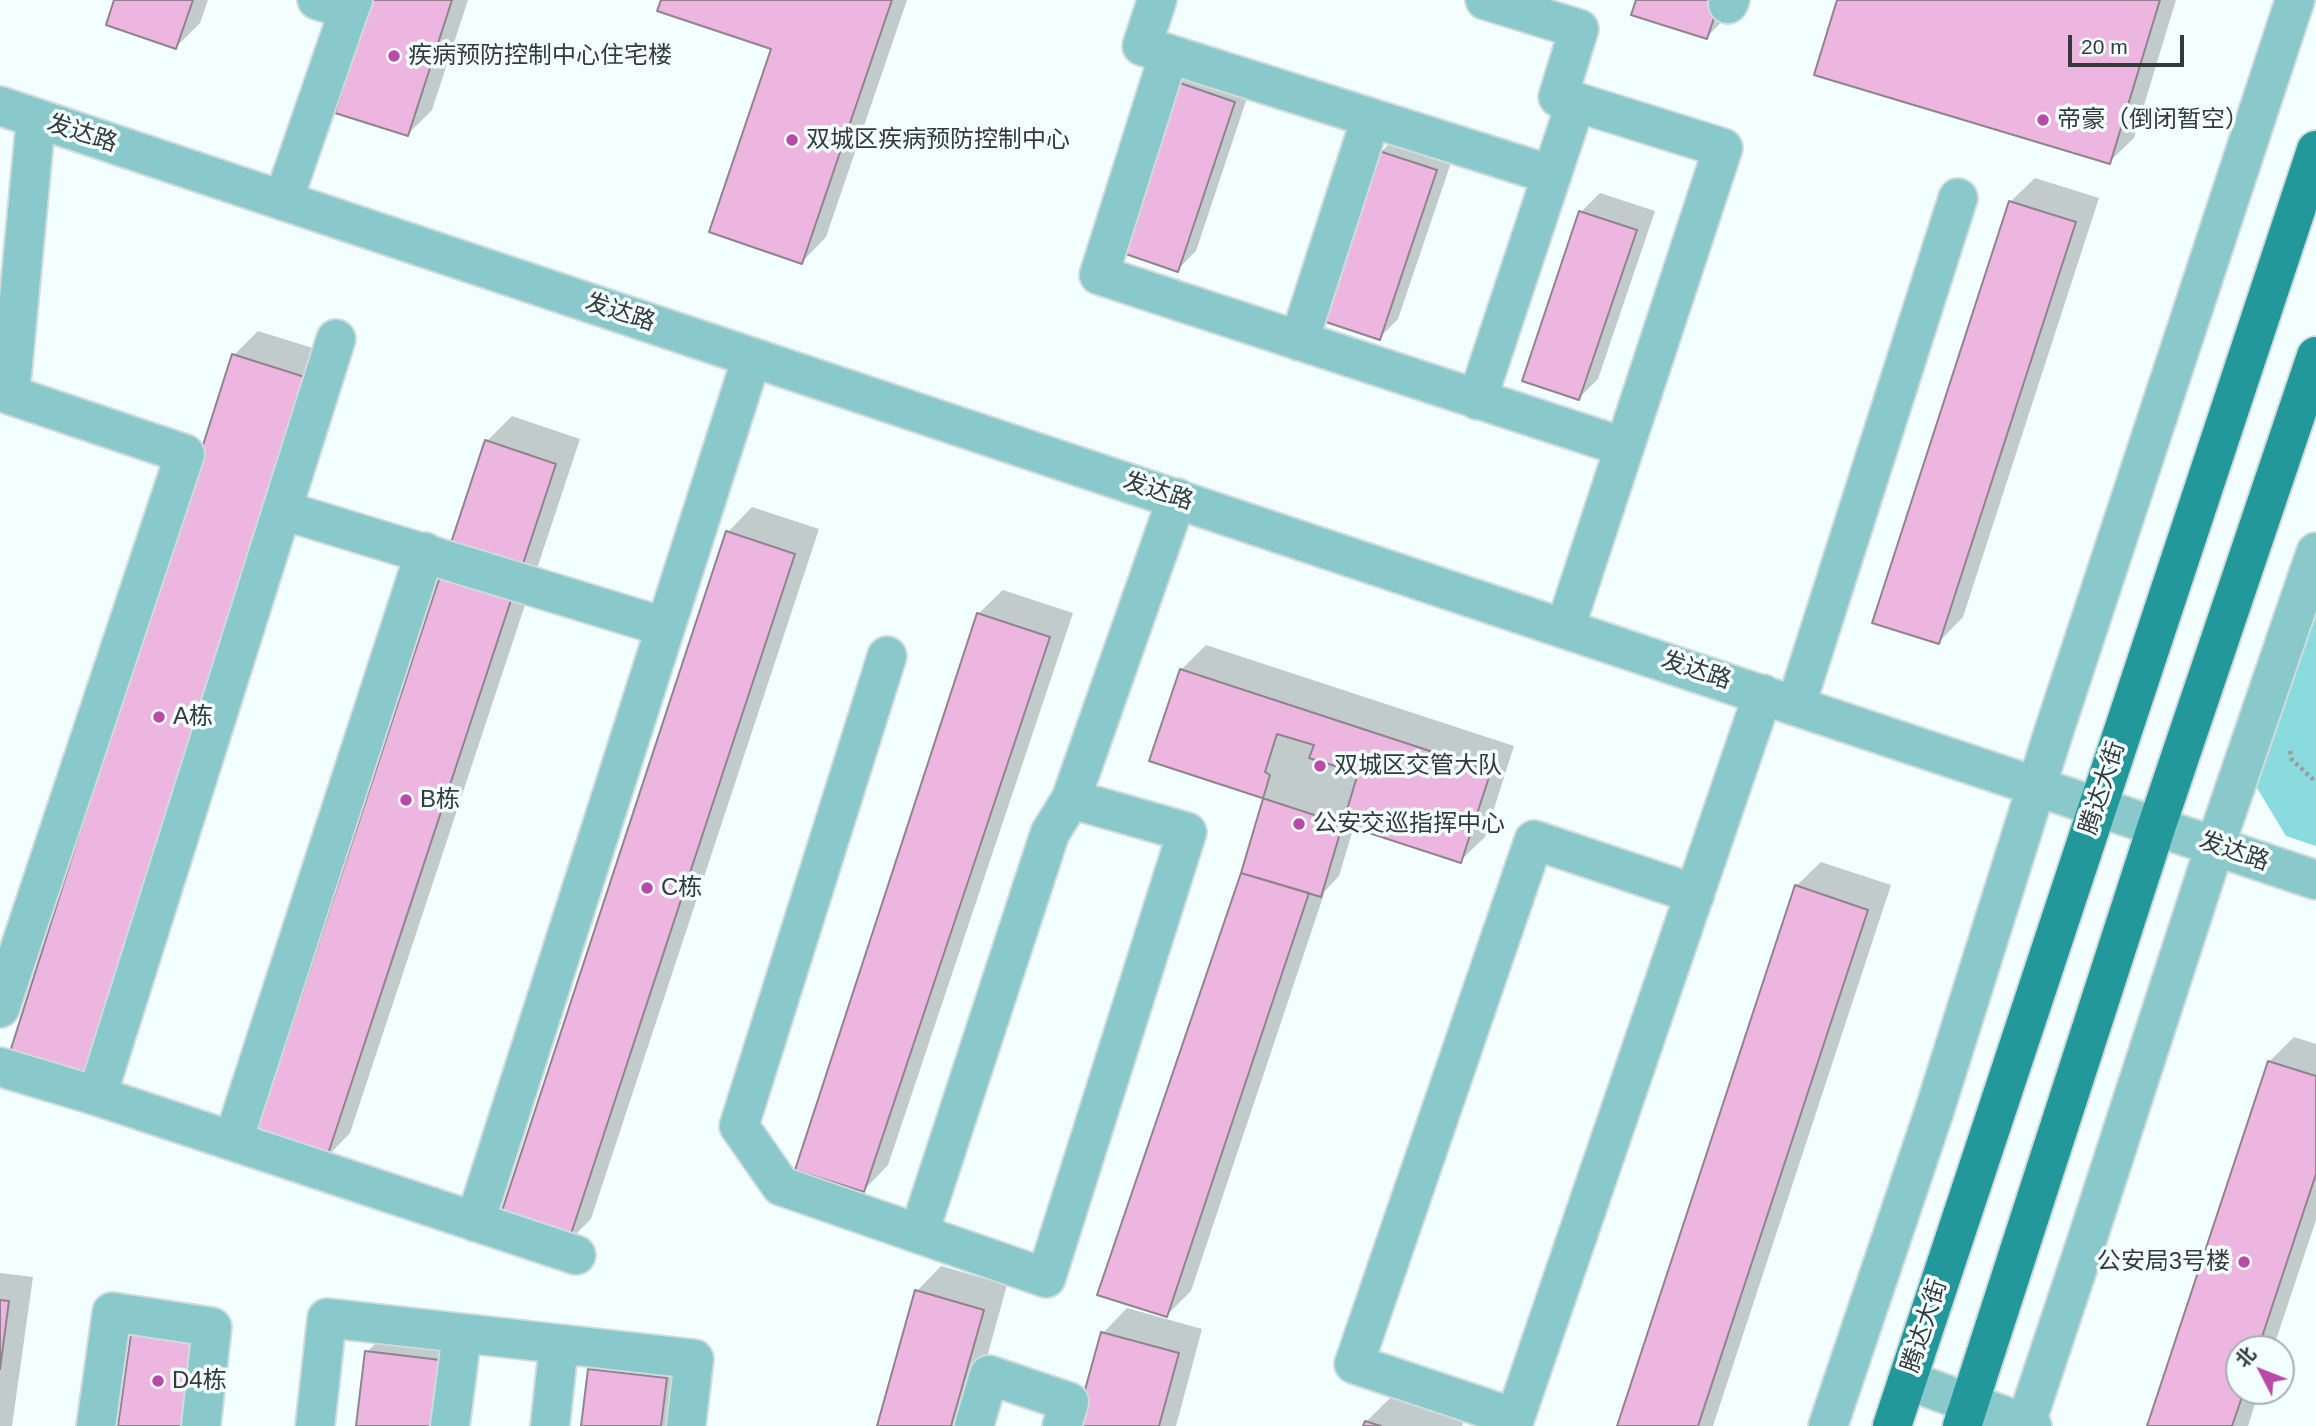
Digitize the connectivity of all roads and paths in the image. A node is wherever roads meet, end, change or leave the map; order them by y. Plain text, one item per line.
1 (1157, 0) edge
2 (1485, 0) edge
3 (2295, 0) edge
4 (340, 3) edge
5 (1169, 54) junction
6 (1576, 102) junction
7 (0, 106) edge
8 (36, 118) junction
9 (1371, 118) junction
10 (2316, 150) edge
11 (1552, 176) junction
12 (1958, 198) dead end
13 (283, 201) junction
14 (336, 339) dead end
15 (1299, 341) junction
16 (2316, 356) edge
17 (752, 357) junction
18 (1477, 400) junction
19 (1624, 447) junction
20 (1177, 498) junction
21 (282, 510) junction
22 (425, 552) junction
23 (2316, 552) edge
24 (665, 627) junction
25 (1565, 628) junction
26 (887, 656) dead end
27 (1780, 699) junction
28 (2037, 785) junction
29 (1071, 799) junction
30 (2098, 805) junction
31 (2157, 825) junction
32 (2214, 846) junction
33 (2316, 880) edge
34 (1695, 894) junction
35 (0, 1008) edge
36 (0, 1067) edge
37 (97, 1096) junction
38 (233, 1141) junction
39 (475, 1222) junction
40 (919, 1233) junction
41 (576, 1255) dead end
42 (462, 1334) junction
43 (559, 1344) junction
44 (1907, 1380) junction
45 (1966, 1415) edge
46 (2027, 1425) edge
47 (96, 1426) edge
48 (201, 1426) edge
49 (315, 1426) edge
50 (450, 1426) edge
51 (550, 1426) edge
52 (686, 1426) edge
53 (974, 1426) edge
54 (1062, 1426) edge
55 (1828, 1426) edge
56 (1892, 1426) edge

1 - 5 street
2 - 6 street
3 - 28 street
4 - 13 street
5 - 9 street
5 - 15 street
6 - 11 street
6 - 19 street
7 - 8 street, 发达路
8 - 13 street, 发达路
8 - 35 street
9 - 11 street
9 - 15 street
10 - 30 main road, 腾达大街
11 - 18 street
12 - 27 street
13 - 17 street, 发达路
14 - 21 street
15 - 18 street
16 - 31 main road
17 - 20 street, 发达路
17 - 24 street
18 - 19 street
19 - 25 street
20 - 25 street, 发达路
20 - 29 street
21 - 22 street
21 - 37 street
22 - 24 street
22 - 38 street
23 - 32 street
24 - 39 street
25 - 27 street, 发达路
26 - 40 street
27 - 28 street, 发达路
27 - 34 street
28 - 30 street, 发达路
28 - 55 street
29 - 40 street
29 - 40 street
30 - 31 street, 发达路
30 - 44 main road, 腾达大街
31 - 32 street, 发达路
31 - 45 main road
32 - 33 street, 发达路
32 - 46 street
34 - 34 street
36 - 37 street
37 - 38 street
38 - 39 street
39 - 41 street
42 - 43 street
42 - 49 street
42 - 50 street
43 - 51 street
43 - 52 street
44 - 45 street
44 - 56 main road, 腾达大街
45 - 46 street
47 - 48 street
53 - 54 street

